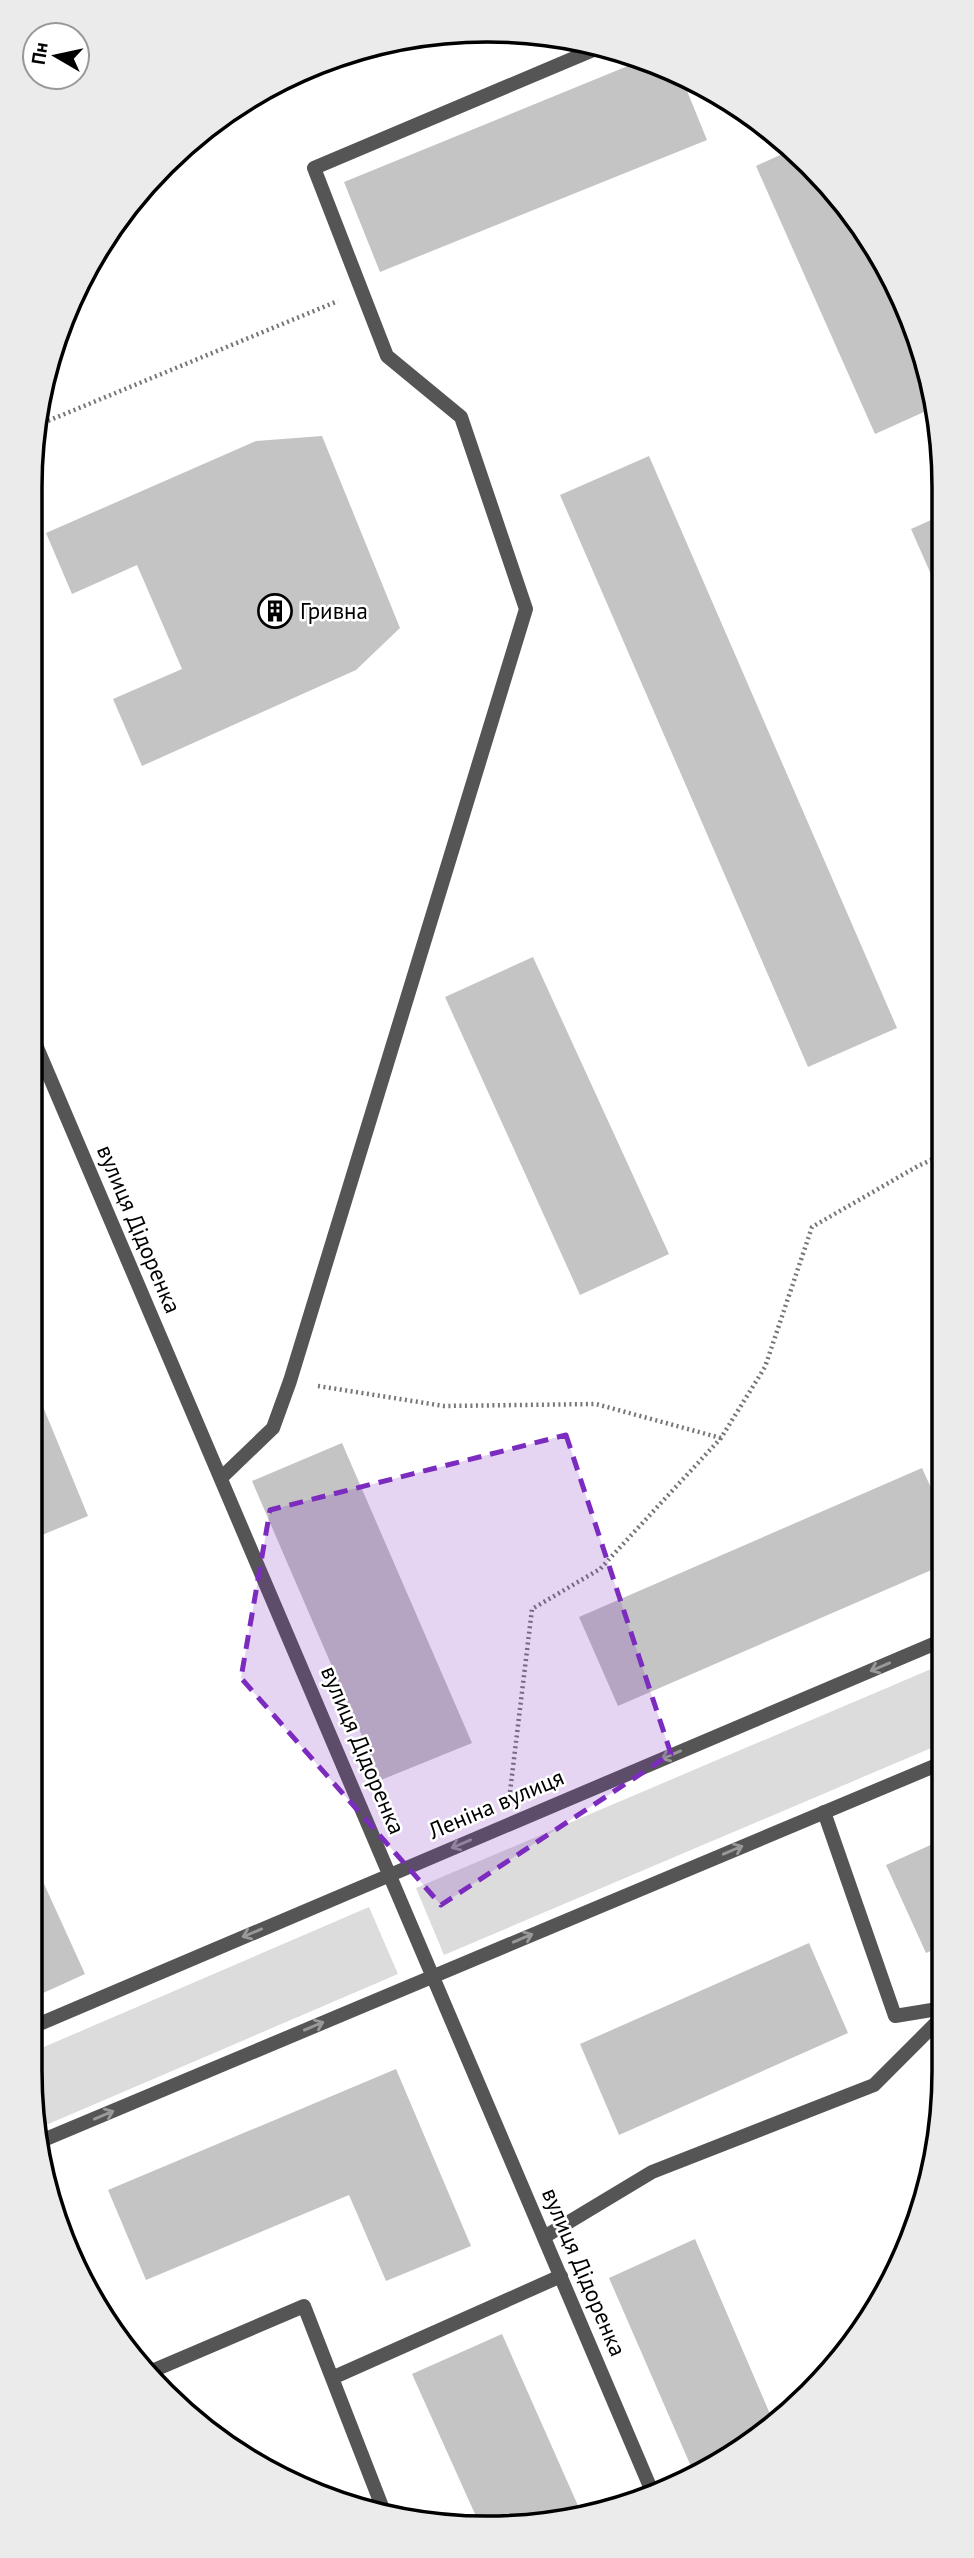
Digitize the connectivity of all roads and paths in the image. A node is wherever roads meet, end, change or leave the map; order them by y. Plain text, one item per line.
1 (585, 53) edge
2 (362, 291) junction
3 (47, 421) edge
4 (42, 1059) edge
5 (932, 1160) edge
6 (290, 1381) junction
7 (721, 1438) junction
8 (221, 1478) junction
9 (932, 1645) edge
10 (932, 1767) edge
11 (824, 1812) junction
12 (506, 1825) junction
13 (390, 1873) junction
14 (433, 1975) junction
15 (932, 2010) edge
16 (42, 2023) edge
17 (932, 2027) edge
18 (48, 2138) edge
19 (544, 2238) junction
20 (561, 2276) junction
21 (157, 2369) edge
22 (332, 2378) junction
23 (649, 2485) edge
24 (381, 2503) edge

1 - 2 street
2 - 3 path
2 - 6 street
4 - 8 street, вулиця Дідоренка
5 - 7 path
6 - 7 path
6 - 8 street
7 - 12 path
8 - 13 street, вулиця Дідоренка
9 -> 12 street, Леніна вулиця
10 - 11 street
14 -> 11 street
11 - 15 street
12 -> 13 street, Леніна вулиця
13 - 14 street, вулиця Дідоренка
13 -> 16 street, Леніна вулиця
18 -> 14 street
14 - 19 street, вулиця Дідоренка
17 - 19 street
19 - 20 street, вулиця Дідоренка
20 - 22 street
20 - 23 street, вулиця Дідоренка
21 - 22 street
22 - 24 street

